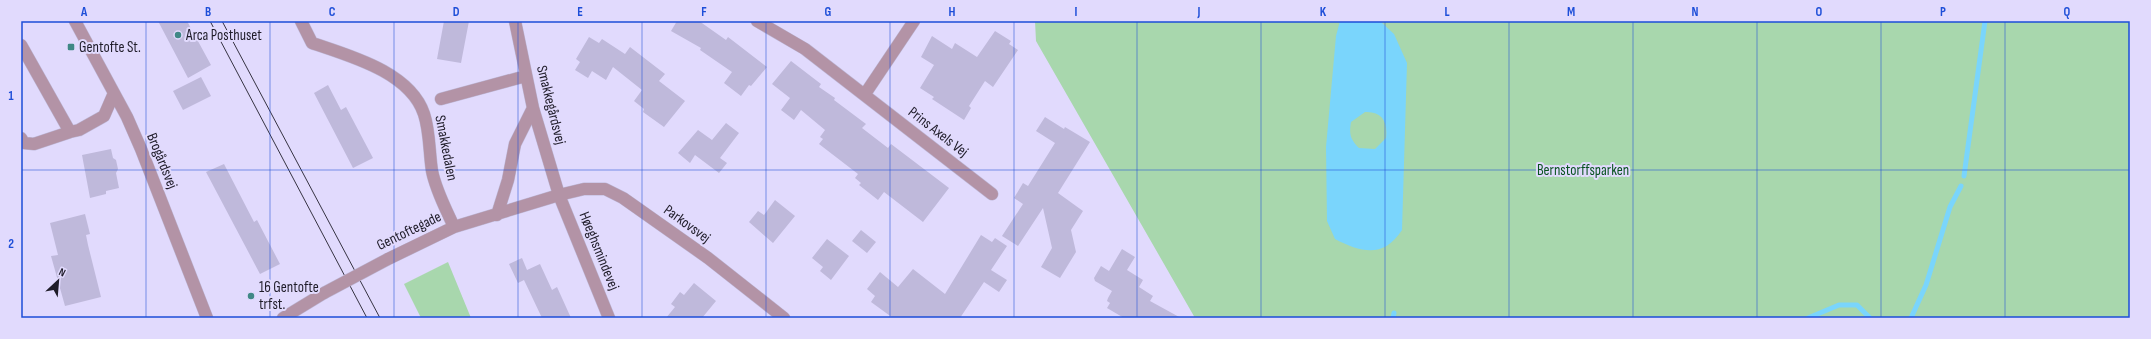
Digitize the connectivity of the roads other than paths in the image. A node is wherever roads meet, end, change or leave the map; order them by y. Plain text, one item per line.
1 (75, 21) edge
2 (300, 21) edge
3 (515, 21) edge
4 (757, 21) edge
5 (914, 21) edge
6 (21, 45) edge
7 (526, 76) junction
8 (114, 93) junction
9 (865, 94) junction
10 (441, 99) dead end
11 (533, 108) junction
12 (70, 132) junction
13 (21, 138) edge
14 (992, 194) dead end
15 (559, 195) junction
16 (497, 215) junction
17 (454, 227) junction
18 (207, 318) edge
19 (283, 318) edge
20 (609, 318) edge
21 (784, 318) edge

1 - 8 street, Brogårdsvej
2 - 17 street, Smakkedalen
3 - 7 street, Smakkegårdsvej
4 - 9 street, Prins Axels Vej
5 - 9 street
6 - 12 street
7 - 10 street
7 - 11 street, Smakkegårdsvej
8 - 12 street
8 - 18 street, Brogårdsvej
9 - 14 street, Prins Axels Vej
11 - 15 street, Smakkegårdsvej
11 - 16 street
12 - 13 street
15 - 16 street, Gentoftegade
15 - 20 street, Høeghsmindevej
15 - 21 street, Parkovsvej
16 - 17 street, Gentoftegade
17 - 19 street, Gentoftegade, bridge

